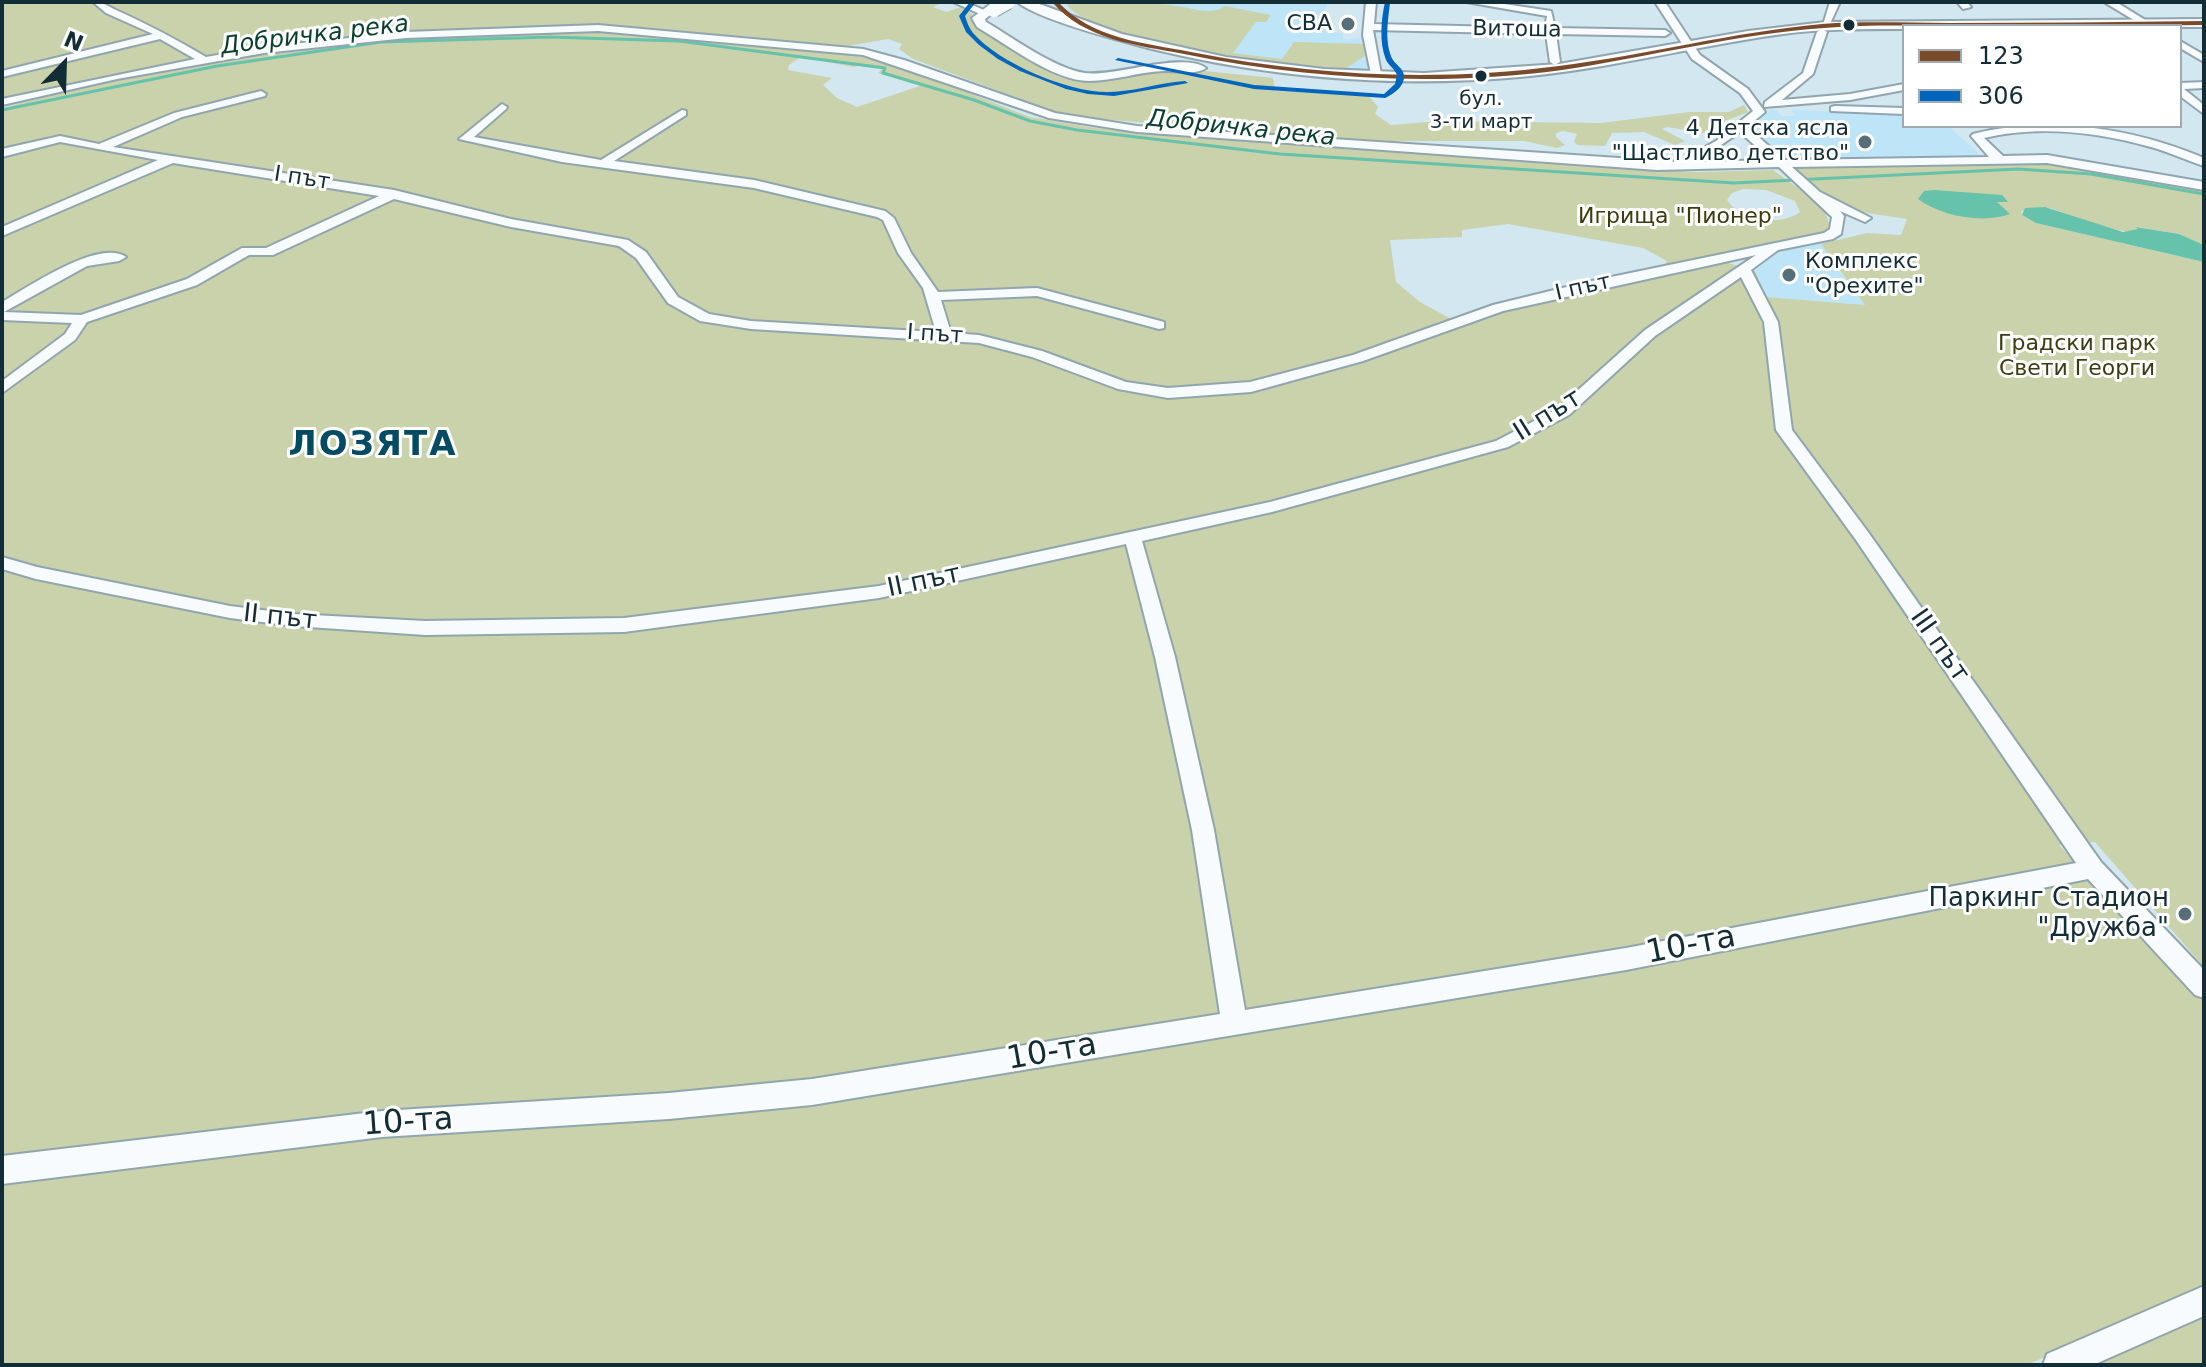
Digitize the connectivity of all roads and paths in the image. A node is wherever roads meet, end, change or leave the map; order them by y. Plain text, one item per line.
1 (98, 2) edge
2 (958, 2) edge
3 (1023, 2) edge
4 (1055, 2) edge
5 (1371, 2) edge
6 (1471, 2) edge
7 (1660, 2) edge
8 (1835, 2) edge
9 (2109, 2) edge
10 (996, 7) edge
11 (1548, 8) edge
12 (1080, 23) junction
13 (2147, 24) edge
14 (2182, 25) edge
15 (2204, 26) edge
16 (1368, 27) junction
17 (1902, 28) edge
18 (1824, 29) junction
19 (2182, 29) edge
20 (1670, 30) junction
21 (1902, 30) edge
22 (1551, 31) junction
23 (1749, 34) junction
24 (163, 35) junction
25 (1121, 44) junction
26 (2182, 45) edge
27 (1690, 48) junction
28 (2204, 59) edge
29 (2, 61) edge
30 (205, 61) junction
31 (1555, 62) dead end
32 (17, 70) junction
33 (1255, 71) junction
34 (2, 74) edge
35 (1376, 77) junction
36 (2204, 85) edge
37 (1902, 87) edge
38 (2182, 88) edge
39 (2182, 90) edge
40 (1744, 91) junction
41 (261, 94) dead end
42 (1776, 99) junction
43 (2, 102) edge
44 (1795, 102) junction
45 (502, 107) dead end
46 (1902, 111) edge
47 (2204, 111) edge
48 (1759, 112) junction
49 (682, 113) dead end
50 (1741, 127) junction
51 (2033, 128) edge
52 (2050, 128) edge
53 (100, 148) junction
54 (2, 153) edge
55 (174, 158) junction
56 (1998, 158) junction
57 (2204, 162) edge
58 (602, 164) junction
59 (1682, 165) junction
60 (1785, 168) junction
61 (2204, 186) edge
62 (394, 194) junction
63 (1816, 195) junction
64 (1865, 218) dead end
65 (2, 232) edge
66 (1775, 248) junction
67 (119, 257) dead end
68 (1745, 271) junction
69 (933, 296) junction
70 (2, 308) edge
71 (2, 316) edge
72 (82, 319) junction
73 (1159, 325) dead end
74 (944, 335) junction
75 (2, 388) edge
76 (1132, 535) junction
77 (2, 563) edge
78 (2093, 869) junction
79 (2204, 987) edge
80 (1234, 1022) junction
81 (2, 1170) edge
82 (2204, 1301) edge
83 (2058, 1365) edge

1 - 24 street
2 - 10 street
3 - 12 main road
4 - 12 main road
5 - 16 street
6 - 11 street
7 - 20 street
8 - 18 street
9 - 13 street
10 - 25 main road
10 - 25 main road
10 - 33 main road
11 - 22 street
12 - 35 main road
14 - 15 main road
15 - 19 main road
16 - 22 street, Витоша
16 - 35 street
17 - 18 main road
18 - 21 main road
18 - 23 main road
18 - 27 main road
18 - 42 street
20 - 22 street, Витоша
20 - 23 main road
20 - 27 street
22 - 31 street
23 - 27 main road
24 - 30 street
24 - 32 street
25 - 33 main road
26 - 28 street
27 - 35 main road
27 - 40 street
29 - 32 street
30 - 43 street
30 - 59 street
32 - 34 street
33 - 35 main road
36 - 38 street
37 - 44 street
39 - 47 street
40 - 42 street
40 - 48 street
41 - 53 street
42 - 44 street
42 - 48 street
44 - 46 street
45 - 58 street
48 - 50 street
49 - 58 street
50 - 59 street
50 - 60 street
51 - 56 street
52 - 57 street
53 - 54 street, І път
53 - 55 street, І път
55 - 62 street, І път
55 - 65 street
56 - 60 street
56 - 61 street
58 - 69 street
59 - 60 street
60 - 63 street
62 - 72 street
62 - 74 street, І път
63 - 64 street
63 - 66 street, І път
66 - 68 street, ІІ път
66 - 74 street, І път
67 - 70 street
68 - 76 street, ІІ път
68 - 78 street, ІІІ път
69 - 73 street
69 - 74 street
71 - 72 street
72 - 75 street
76 - 77 street, ІІ път
76 - 80 street
78 - 79 street, ІІІ път
78 - 80 street, 10-та
80 - 81 street, 10-та
82 - 83 street

